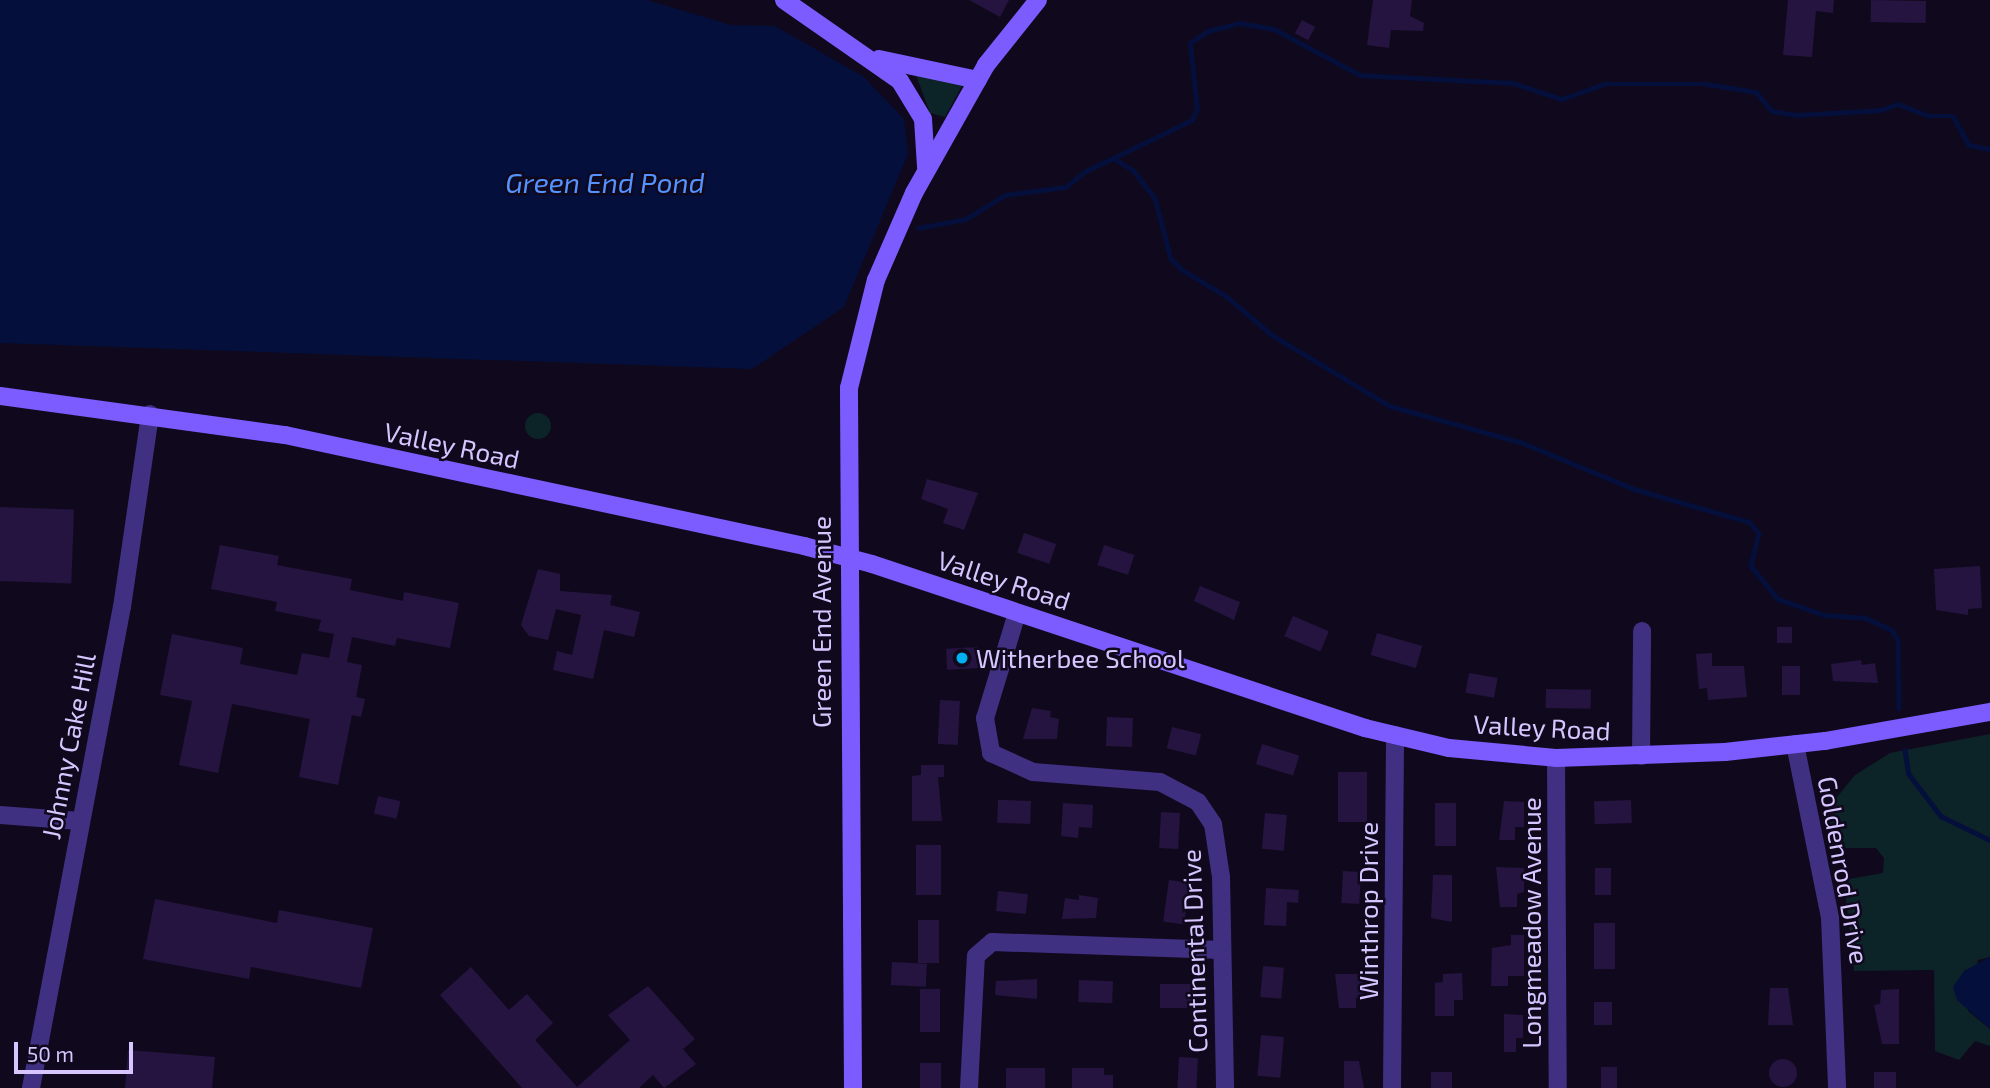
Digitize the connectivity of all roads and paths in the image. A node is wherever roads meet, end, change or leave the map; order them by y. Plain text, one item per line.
1 (784, 0) edge
2 (1038, 0) edge
3 (870, 57) junction
4 (978, 80) junction
5 (926, 170) junction
6 (0, 396) edge
7 (150, 414) junction
8 (848, 558) junction
9 (1017, 613) junction
10 (1642, 631) dead end
11 (1990, 712) edge
12 (1395, 735) junction
13 (1795, 744) junction
14 (1641, 756) junction
15 (1556, 758) junction
16 (0, 815) edge
17 (80, 821) junction
18 (1222, 950) junction
19 (31, 1088) edge
20 (853, 1088) edge
21 (969, 1088) edge
22 (1225, 1088) edge
23 (1392, 1088) edge
24 (1558, 1088) edge
25 (1838, 1088) edge

1 - 3 main road, Green End Avenue
2 - 4 main road
3 - 4 main road, Green End Avenue
3 - 5 main road, Green End Avenue
4 - 5 main road, Green End Avenue
5 - 8 main road, Green End Avenue
6 - 7 main road, Valley Road
7 - 8 main road, Valley Road
7 - 17 street, Johnny Cake Hill
8 - 9 main road, Valley Road
8 - 20 main road, Green End Avenue
9 - 12 main road, Valley Road
9 - 18 street, Continental Drive
10 - 14 street
11 - 13 main road, Valley Road
12 - 15 main road, Valley Road
12 - 23 street, Winthrop Drive
13 - 14 main road, Valley Road
13 - 25 street, Goldenrod Drive
14 - 15 main road, Valley Road
15 - 24 street, Longmeadow Avenue
16 - 17 street
17 - 19 street, Johnny Cake Hill
18 - 21 street
18 - 22 street, Continental Drive

